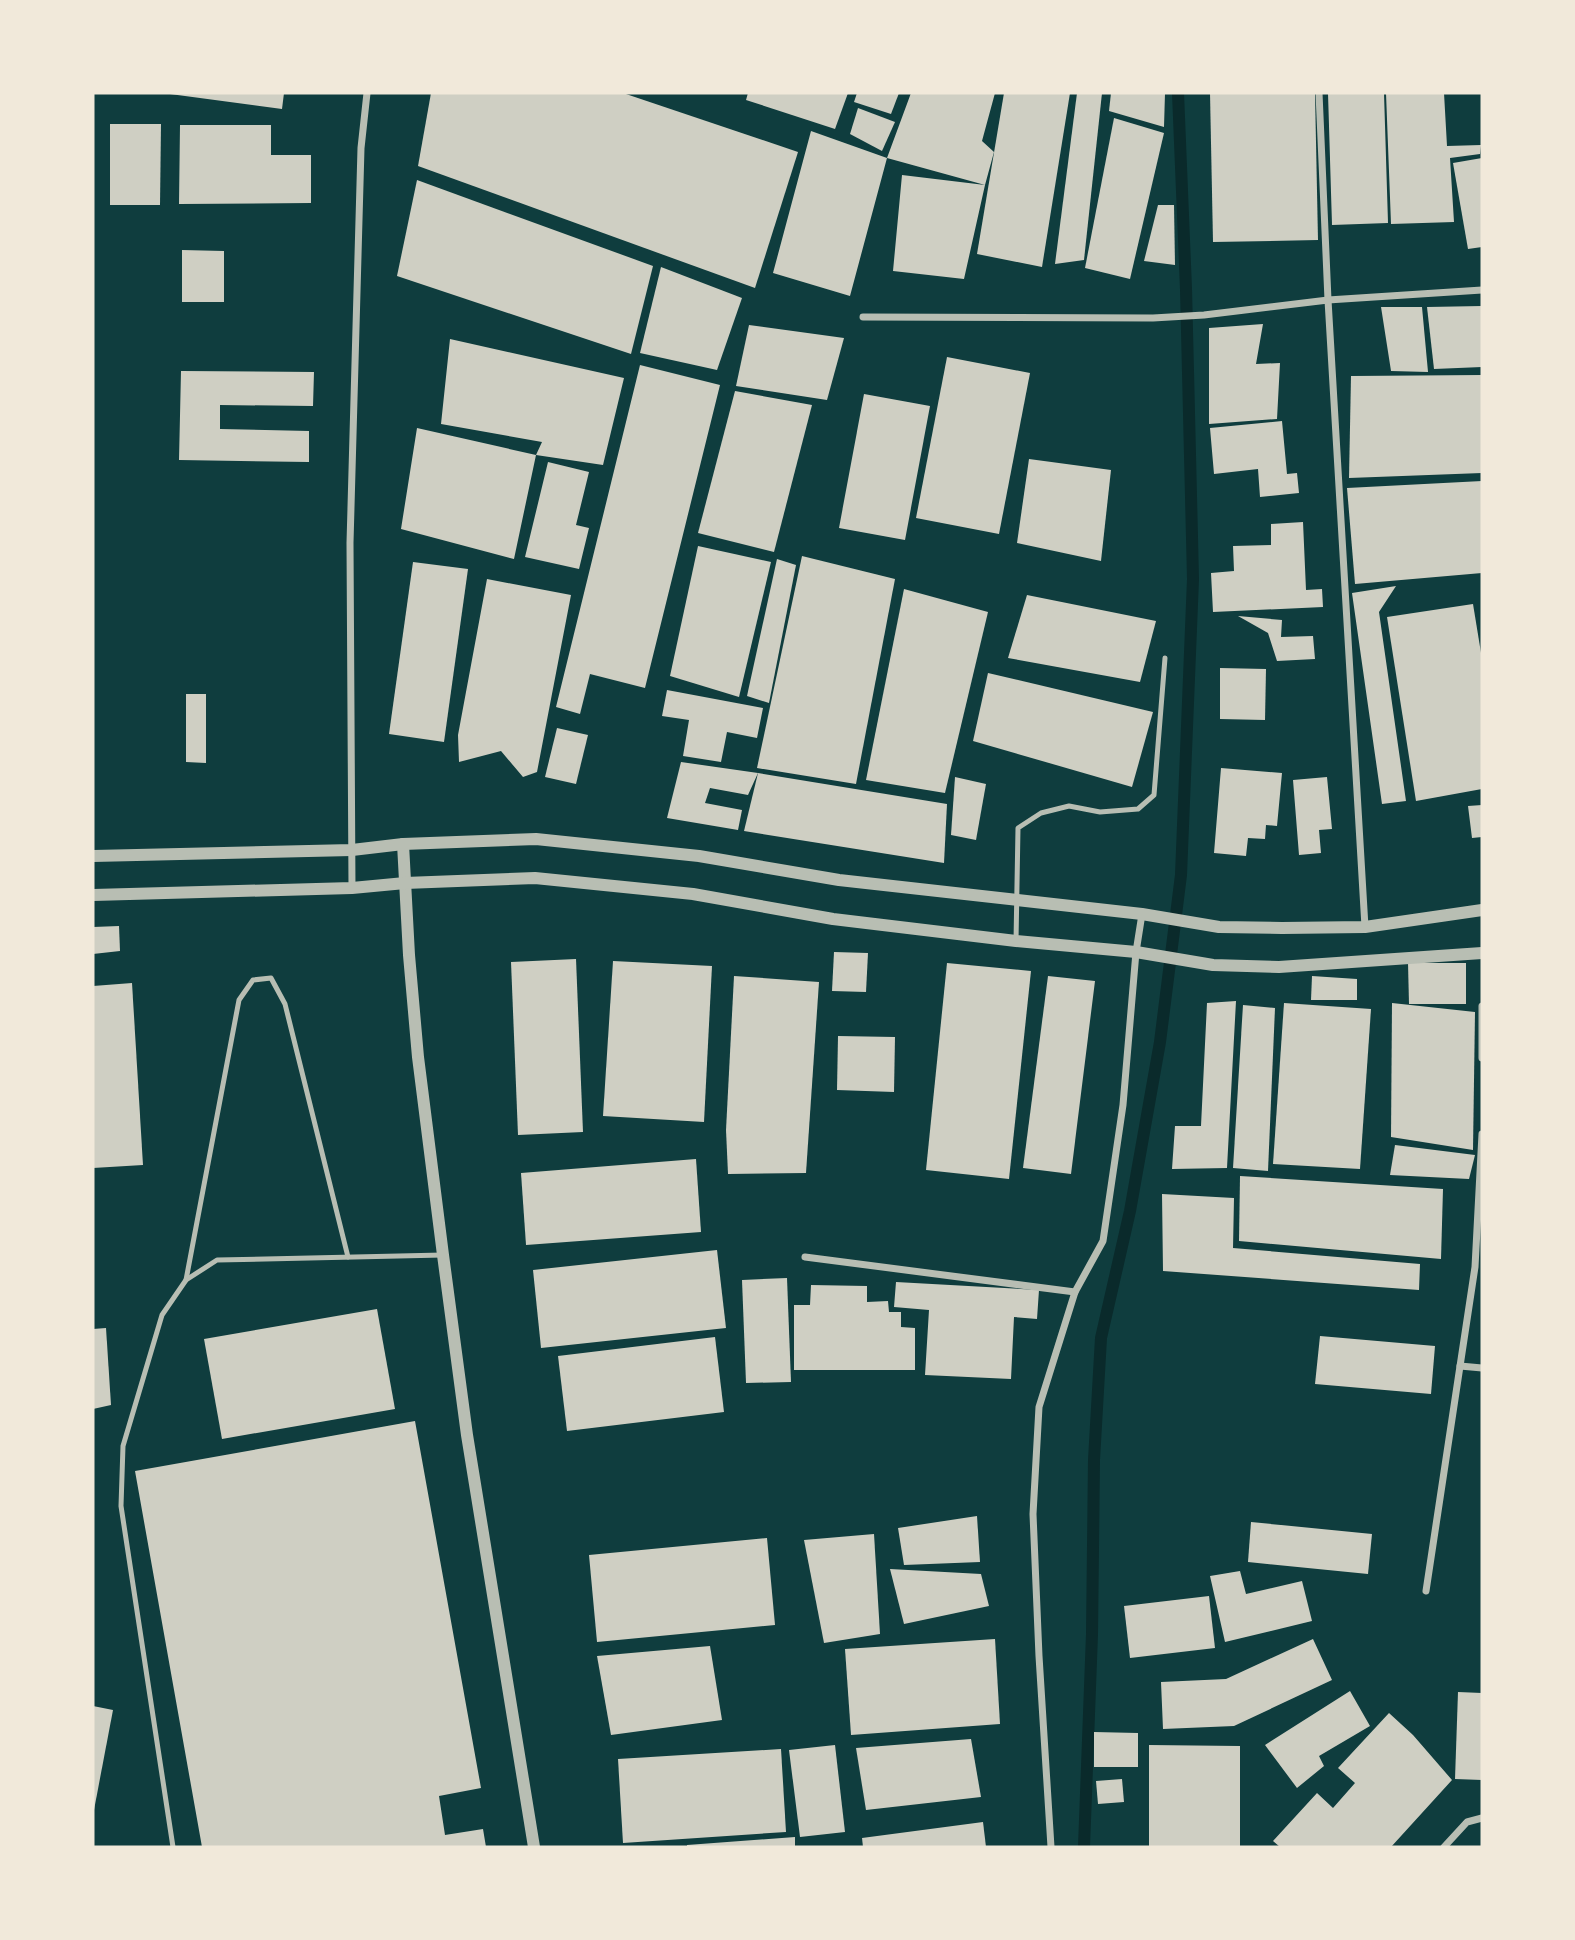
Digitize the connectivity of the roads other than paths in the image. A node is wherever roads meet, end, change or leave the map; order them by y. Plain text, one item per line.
1 (367, 93) edge
2 (1319, 93) edge
3 (1482, 290) edge
4 (1328, 300) junction
5 (863, 317) dead end
6 (1165, 658) dead end
7 (403, 844) junction
8 (352, 849) junction
9 (93, 856) edge
10 (405, 883) junction
11 (352, 888) junction
12 (93, 895) edge
13 (1018, 901) junction
14 (1482, 910) edge
15 (1142, 914) junction
16 (1365, 927) junction
17 (1016, 941) junction
18 (1136, 952) junction
19 (1482, 953) edge
20 (1482, 1006) edge
21 (1482, 1058) edge
22 (1482, 1135) edge
23 (443, 1255) junction
24 (804, 1256) dead end
25 (348, 1257) junction
26 (186, 1280) junction
27 (1075, 1292) junction
28 (1460, 1366) junction
29 (1482, 1368) edge
30 (1426, 1591) dead end
31 (1482, 1818) edge
32 (173, 1847) edge
33 (534, 1847) edge
34 (1051, 1847) edge
35 (1444, 1847) edge

1 - 8 street
2 - 4 street
3 - 4 street
4 - 5 street
4 - 16 street
6 - 13 lane
7 - 8 street
7 - 10 street
7 - 13 street
8 - 9 street
8 - 11 street
10 - 11 street
10 - 17 street
10 - 23 street
11 - 12 street
13 - 15 street
13 - 17 lane
14 - 16 street
15 - 16 street
15 - 18 street
17 - 18 street
18 - 19 street
18 - 27 street
20 - 21 street
22 - 28 street
23 - 25 lane
23 - 33 street
24 - 27 street
25 - 26 lane
25 - 26 lane
26 - 32 lane
27 - 34 street
28 - 29 street
28 - 30 street
31 - 35 street

